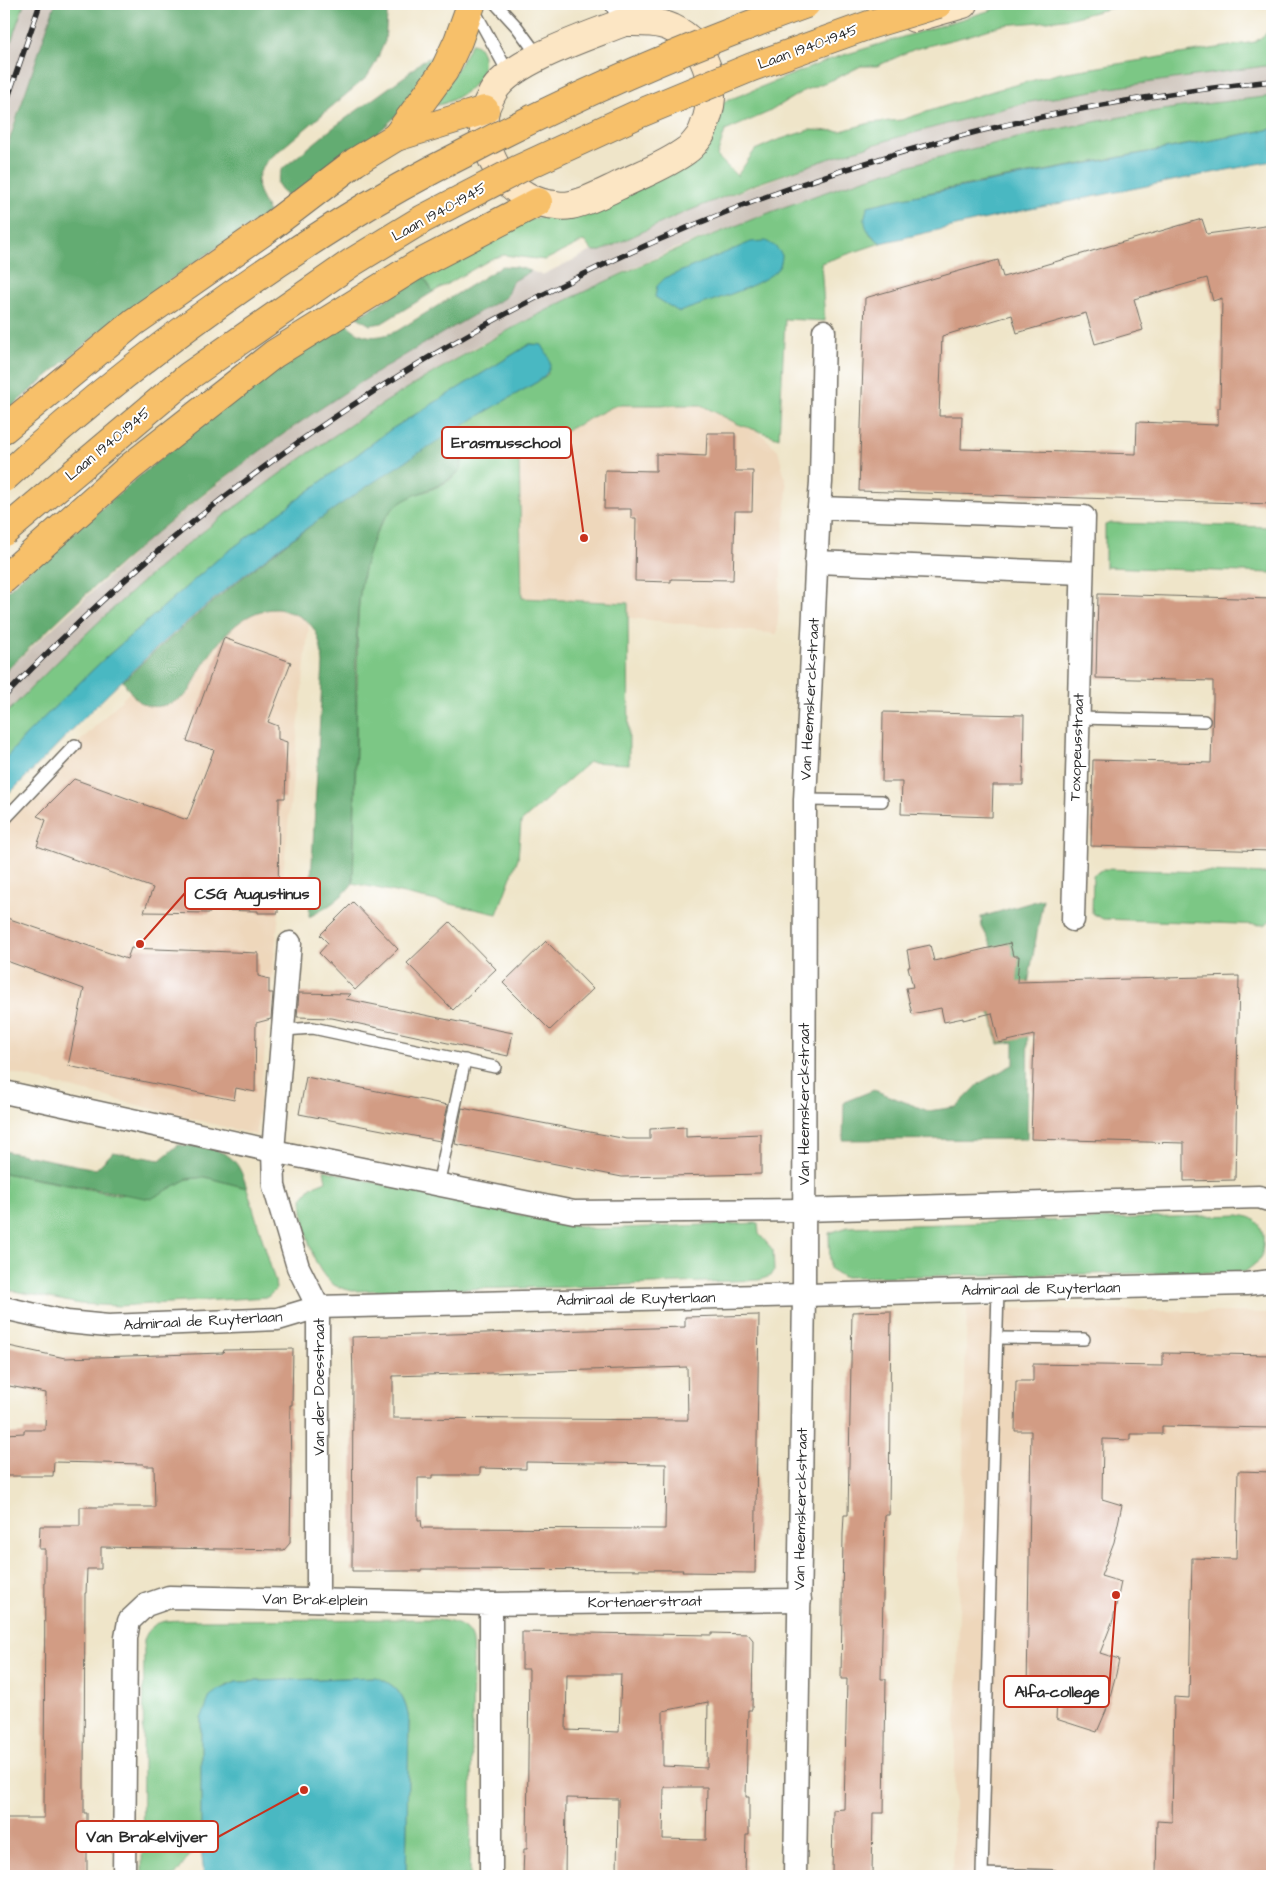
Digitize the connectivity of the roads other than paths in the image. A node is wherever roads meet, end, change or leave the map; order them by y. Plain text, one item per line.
1 (480, 4) edge
2 (800, 4) edge
3 (806, 4) edge
4 (938, 4) edge
5 (963, 4) edge
6 (620, 13) edge
7 (692, 42) junction
8 (539, 57) junction
9 (509, 74) junction
10 (711, 92) junction
11 (485, 110) junction
12 (396, 137) junction
13 (538, 202) junction
14 (824, 331) dead end
15 (4, 429) edge
16 (4, 478) edge
17 (819, 508) junction
18 (4, 532) edge
19 (816, 562) junction
20 (1082, 573) junction
21 (4, 578) edge
22 (1078, 718) junction
23 (1204, 721) dead end
24 (75, 745) dead end
25 (806, 800) junction
26 (882, 801) dead end
27 (4, 820) edge
28 (1073, 920) dead end
29 (290, 943) dead end
30 (284, 1030) junction
31 (465, 1060) junction
32 (495, 1067) dead end
33 (4, 1092) edge
34 (273, 1151) junction
35 (438, 1185) junction
36 (1272, 1201) edge
37 (804, 1210) junction
38 (1272, 1281) edge
39 (998, 1290) junction
40 (804, 1295) junction
41 (318, 1307) junction
42 (4, 1308) edge
43 (997, 1338) junction
44 (1084, 1339) dead end
45 (318, 1600) junction
46 (800, 1600) junction
47 (491, 1604) junction
48 (124, 1876) edge
49 (491, 1876) edge
50 (795, 1876) edge
51 (1054, 1876) edge

1 - 8 lane
1 - 9 lane
1 - 12 highway
2 - 7 main road
3 - 16 highway, bridge
4 - 18 highway, Laan 1940-1945, bridge
5 - 10 main road, Laan 1940-1945
6 - 7 main road
6 - 8 main road
7 - 10 main road
8 - 9 main road
9 - 11 main road
10 - 13 main road
11 - 12 highway
11 - 13 main road
12 - 15 highway
13 - 21 highway
14 - 17 street, Van Heemskerckstraat
17 - 19 street, Van Heemskerckstraat
17 - 20 street, Toxopeusstraat
19 - 20 street
19 - 25 street, Van Heemskerckstraat
20 - 22 street, Toxopeusstraat
22 - 23 lane
22 - 28 street, Toxopeusstraat
24 - 27 lane
25 - 26 lane
25 - 37 street, Van Heemskerckstraat
29 - 30 street
30 - 31 lane
30 - 34 street
31 - 32 lane
31 - 35 lane
33 - 34 street
34 - 35 street
34 - 41 street, Van der Doesstraat
35 - 37 street
36 - 37 street
37 - 40 street, Van Heemskerckstraat
38 - 39 street, Admiraal de Ruyterlaan
39 - 40 street, Admiraal de Ruyterlaan
39 - 43 lane
40 - 41 street, Admiraal de Ruyterlaan
40 - 46 street, Van Heemskerckstraat
41 - 42 street, Admiraal de Ruyterlaan
41 - 45 street, Van der Doesstraat
43 - 44 lane
43 - 51 lane
45 - 47 street, Van Brakelplein
45 - 48 street, Van Brakelplein
46 - 47 street, Kortenaerstraat
46 - 50 street, Van Heemskerckstraat
47 - 49 street

